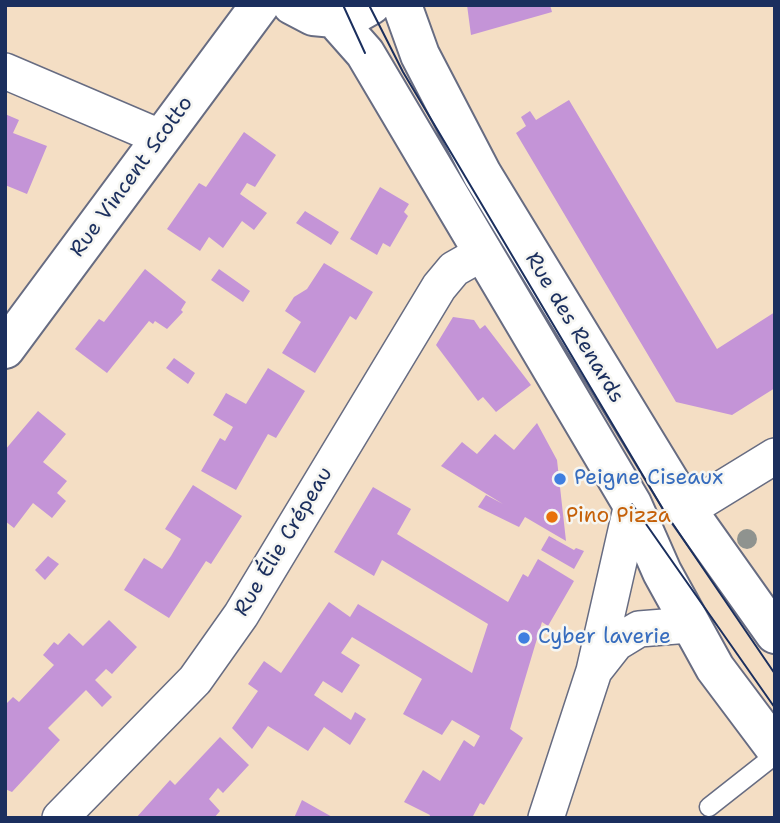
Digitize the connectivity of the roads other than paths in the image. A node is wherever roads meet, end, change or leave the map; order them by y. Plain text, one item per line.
1 (260, 5) edge
2 (292, 5) edge
3 (371, 5) edge
4 (402, 5) edge
5 (334, 18) junction
6 (5, 71) edge
7 (162, 138) junction
8 (484, 251) junction
9 (5, 349) edge
10 (775, 456) edge
11 (632, 503) junction
12 (687, 510) junction
13 (689, 625) junction
14 (775, 634) edge
15 (594, 671) junction
16 (775, 748) edge
17 (775, 755) edge
18 (709, 807) dead end
19 (60, 818) edge
20 (546, 818) edge

1 - 7 street, Rue Vincent Scotto
2 - 5 street
3 - 5 street
4 - 12 street, Rue des Renards
5 - 8 street
6 - 7 street
7 - 9 street, Rue Vincent Scotto
8 - 11 street
8 - 19 street, Rue Élie Crépeau
10 - 12 street
11 - 13 street
11 - 15 street
12 - 14 street, Rue des Renards
13 - 15 street
13 - 16 street
15 - 20 street
17 - 18 lane

